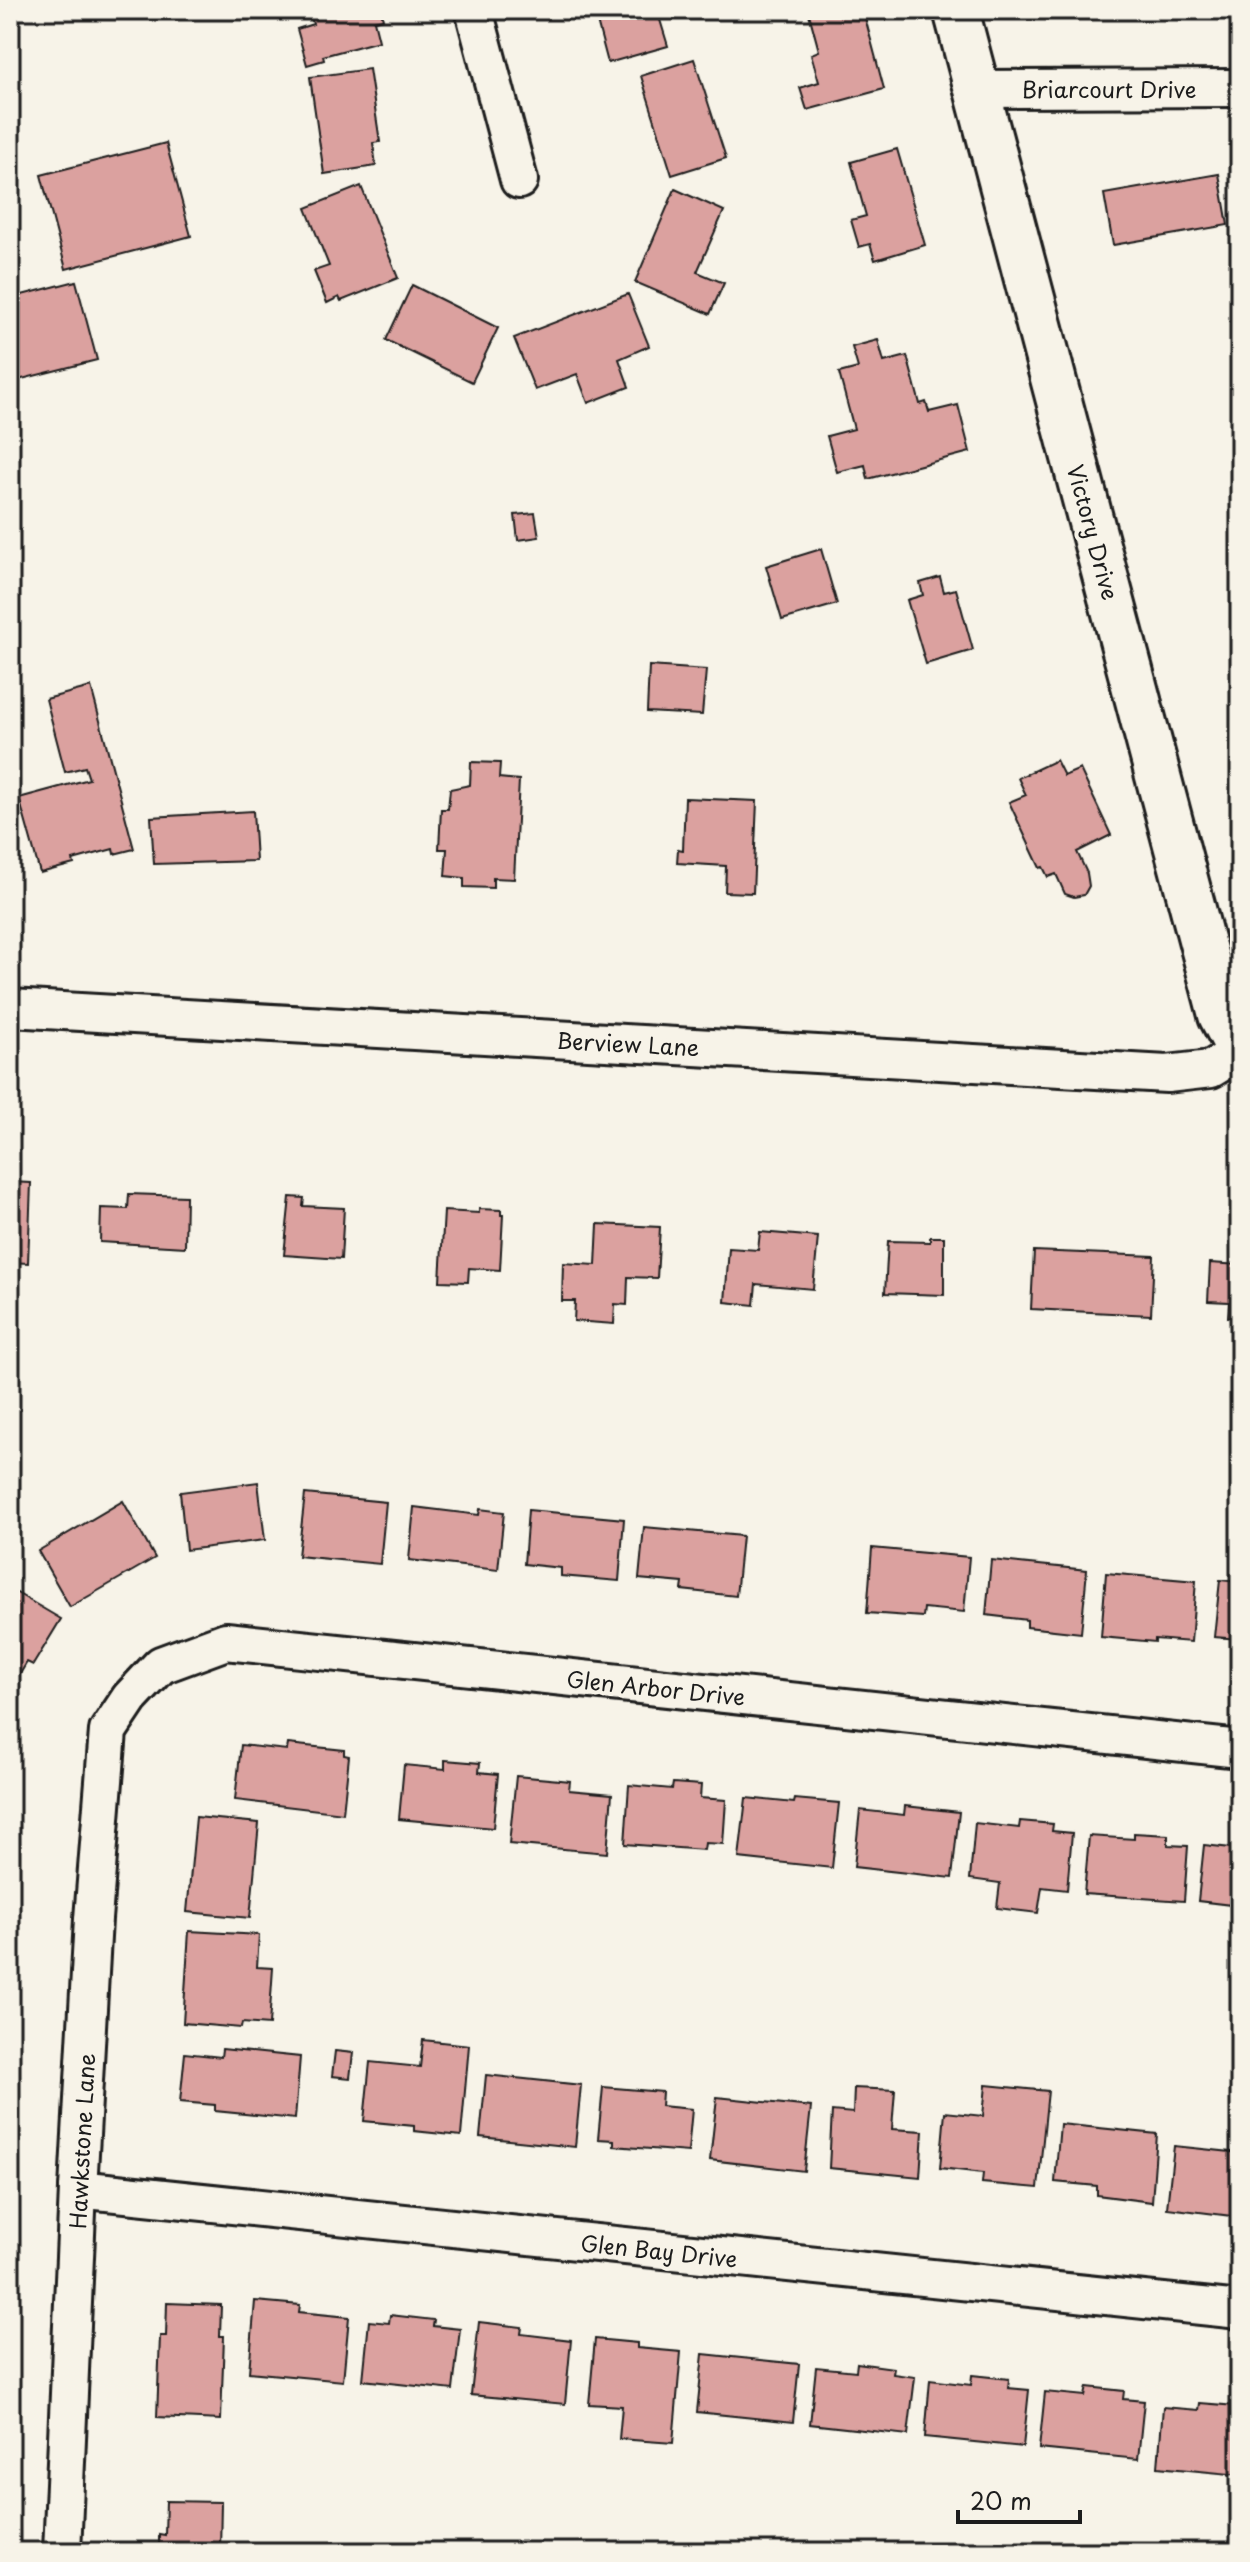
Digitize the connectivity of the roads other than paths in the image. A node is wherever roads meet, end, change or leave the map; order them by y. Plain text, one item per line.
1 (474, 10) edge
2 (956, 10) edge
3 (1240, 88) edge
4 (977, 89) junction
5 (519, 180) dead end
6 (10, 1008) edge
7 (1240, 1051) edge
8 (108, 1731) joint
9 (1240, 1749) edge
10 (78, 2189) junction
11 (1240, 2310) edge
12 (62, 2552) edge

1 - 5 street
2 - 4 street, Victory Drive
3 - 4 street, Briarcourt Drive
4 - 7 street, Victory Drive
6 - 7 street, Berview Lane
8 - 9 street, Glen Arbor Drive
8 - 10 street, Hawkstone Lane
10 - 11 street, Glen Bay Drive
10 - 12 street, Hawkstone Lane

